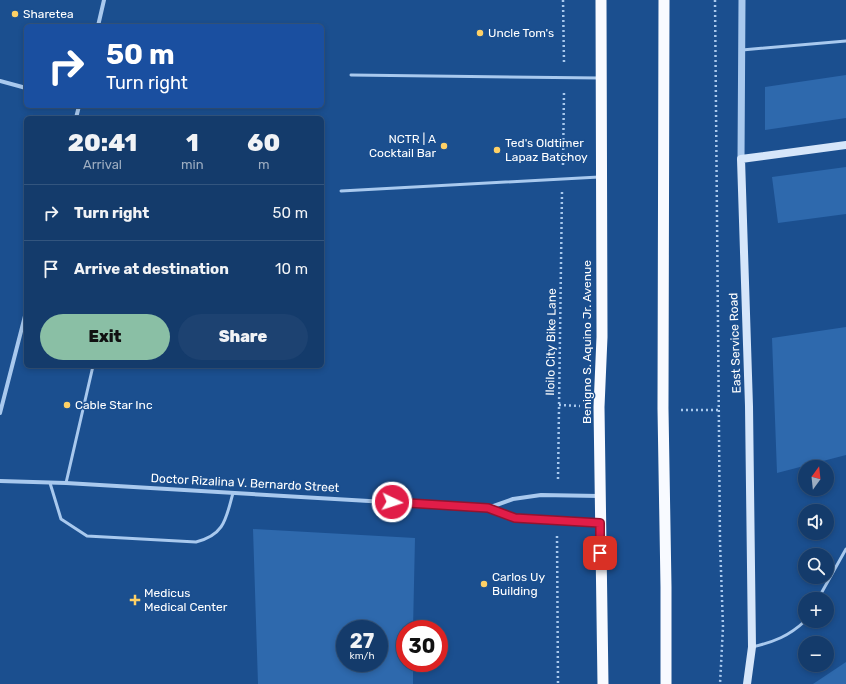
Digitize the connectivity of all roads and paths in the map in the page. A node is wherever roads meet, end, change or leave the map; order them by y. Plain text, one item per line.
1 (104, 0) edge
2 (563, 0) edge
3 (601, 0) edge
4 (664, 0) edge
5 (716, 0) edge
6 (742, 0) edge
7 (98, 24) edge
8 (846, 41) edge
9 (742, 50) junction
10 (351, 75) dead end
11 (564, 78) junction
12 (602, 78) junction
13 (0, 81) edge
14 (24, 87) edge
15 (846, 144) edge
16 (741, 159) junction
17 (600, 177) junction
18 (563, 180) junction
19 (341, 191) dead end
20 (24, 320) edge
21 (93, 368) edge
22 (663, 409) junction
23 (719, 410) junction
24 (0, 413) edge
25 (0, 481) edge
26 (50, 483) junction
27 (66, 483) junction
28 (233, 493) junction
29 (557, 495) junction
30 (600, 496) junction
31 (488, 508) junction
32 (557, 521) junction
33 (600, 523) junction
34 (846, 549) edge
35 (822, 592) edge
36 (798, 627) edge
37 (752, 647) junction
38 (558, 684) edge
39 (603, 684) edge
40 (666, 684) edge
41 (720, 684) edge
42 (747, 684) edge

1 - 7 street
2 - 11 path, Iloilo City Bike Lane
3 - 12 highway, Benigno S. Aquino Jr. Avenue
4 - 22 highway
5 - 23 path
6 - 9 street, East Service Road
8 - 9 lane
9 - 16 street, East Service Road
10 - 11 lane
11 - 12 lane
11 - 18 path, Iloilo City Bike Lane
12 - 17 highway, Benigno S. Aquino Jr. Avenue
13 - 14 street
15 - 16 main road
16 - 37 main road, East Service Road
17 - 18 lane
17 - 30 highway, Benigno S. Aquino Jr. Avenue
18 - 19 lane
18 - 29 path, Iloilo City Bike Lane
20 - 24 street
21 - 27 lane
22 - 23 path
22 - 40 highway
23 - 41 path
25 - 26 street, Doctor Rizalina V. Bernardo Street
26 - 27 street, Doctor Rizalina V. Bernardo Street
26 - 28 lane
27 - 28 street, Doctor Rizalina V. Bernardo Street
28 - 31 street, Doctor Rizalina V. Bernardo Street
29 - 30 street, Doctor Rizalina V. Bernardo Street
29 - 31 street, Doctor Rizalina V. Bernardo Street
30 - 33 highway, Benigno S. Aquino Jr. Avenue
31 - 32 street, Doctor Rizalina V. Bernardo Street
32 - 33 street, Doctor Rizalina V. Bernardo Street
32 - 38 path
33 - 39 highway, Benigno S. Aquino Jr. Avenue
34 - 35 lane
36 - 37 lane
37 - 42 main road, East Service Road

